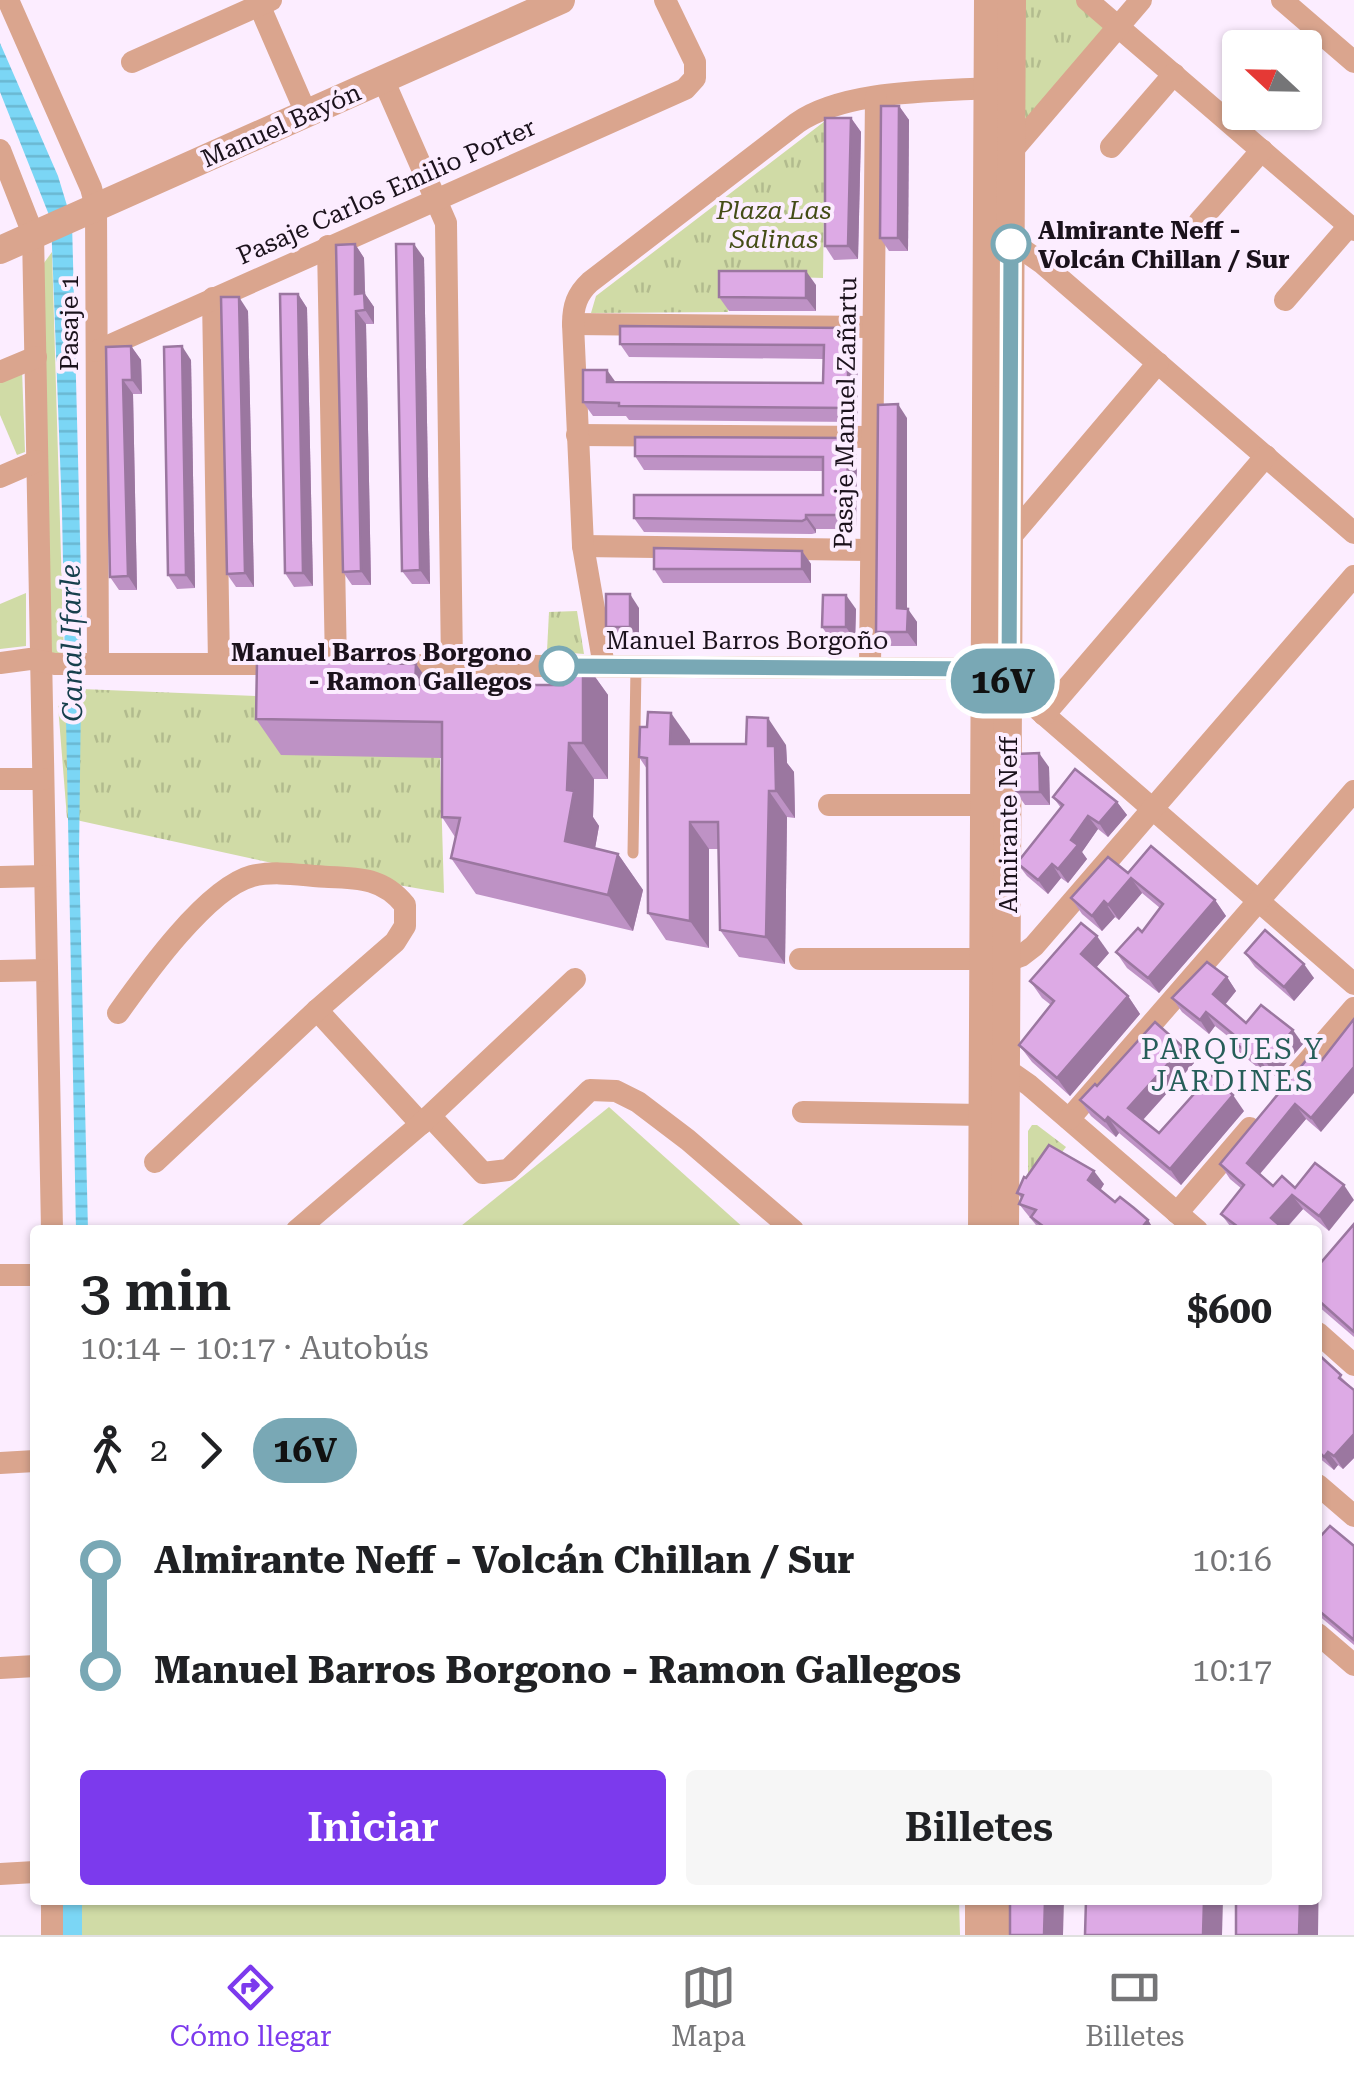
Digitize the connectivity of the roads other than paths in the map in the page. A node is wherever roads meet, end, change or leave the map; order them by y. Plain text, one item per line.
1 (8, 0) edge
2 (561, 0) edge
3 (666, 0) edge
4 (988, 0) edge
5 (1012, 0) edge
6 (1088, 0) edge
7 (1141, 0) edge
8 (1282, 0) edge
9 (262, 2) edge
10 (1119, 26) junction
11 (1349, 48) edge
12 (132, 62) dead end
13 (1174, 74) junction
14 (383, 79) junction
15 (1000, 88) junction
16 (876, 98) junction
17 (306, 113) junction
18 (1111, 147) dead end
19 (0, 150) edge
20 (1262, 150) junction
21 (1012, 152) junction
22 (435, 200) junction
23 (86, 212) junction
24 (1200, 222) dead end
25 (1352, 228) edge
26 (38, 232) junction
27 (999, 243) junction
28 (328, 246) junction
29 (0, 250) edge
30 (213, 298) junction
31 (1285, 300) dead end
32 (574, 312) junction
33 (874, 327) junction
34 (96, 352) junction
35 (36, 357) junction
36 (1158, 363) junction
37 (0, 372) edge
38 (578, 435) junction
39 (872, 437) junction
40 (1266, 456) junction
41 (38, 461) junction
42 (0, 477) edge
43 (1354, 533) edge
44 (1009, 539) junction
45 (583, 546) junction
46 (872, 550) junction
47 (1354, 576) edge
48 (0, 662) edge
49 (48, 662) junction
50 (92, 663) junction
51 (219, 664) junction
52 (355, 665) junction
53 (452, 665) junction
54 (604, 666) junction
55 (636, 666) junction
56 (870, 668) junction
57 (984, 669) junction
58 (1009, 684) junction
59 (1044, 715) junction
60 (44, 778) junction
61 (0, 779) edge
62 (1354, 791) edge
63 (829, 805) dead end
64 (984, 805) junction
65 (1152, 808) junction
66 (633, 853) dead end
67 (46, 876) junction
68 (0, 877) edge
69 (1258, 901) junction
70 (800, 959) dead end
71 (995, 960) junction
72 (47, 970) junction
73 (0, 971) edge
74 (576, 979) dead end
75 (1354, 984) edge
76 (1354, 1008) edge
77 (317, 1010) junction
78 (118, 1013) dead end
79 (994, 1068) junction
80 (803, 1112) dead end
81 (983, 1114) junction
82 (1069, 1119) junction
83 (426, 1120) junction
84 (155, 1162) dead end
85 (1187, 1224) edge
86 (52, 1225) edge
87 (303, 1225) edge
88 (787, 1225) edge
89 (982, 1225) edge
90 (1005, 1225) edge
91 (30, 1275) edge
92 (0, 1276) edge
93 (1322, 1337) edge
94 (1354, 1365) edge
95 (30, 1461) edge
96 (0, 1463) edge
97 (1322, 1488) edge
98 (1350, 1512) edge
99 (1327, 1531) edge
100 (1322, 1637) edge
101 (1354, 1665) edge
102 (30, 1666) edge
103 (0, 1668) edge
104 (30, 1872) edge
105 (0, 1874) edge
106 (52, 1905) edge
107 (980, 1905) edge
108 (1002, 1905) edge
109 (52, 1935) edge
110 (979, 1935) edge
111 (1002, 1935) edge

1 - 23 street, Pasaje 1
2 - 14 street, Manuel Bayón
3 - 22 street, Pasaje Carlos Emilio Porter
4 - 15 street, Almirante Neff
5 - 15 street, Almirante Neff
6 - 10 street
7 - 10 street
8 - 11 street
9 - 12 street
9 - 17 street
10 - 13 street
10 - 21 street
13 - 18 street
13 - 20 street
14 - 17 street, Manuel Bayón
14 - 22 street
15 - 16 street
15 - 21 street, Almirante Neff
15 - 27 street, Almirante Neff
16 - 32 street
16 - 33 street, Pasaje Manuel Zañartu
17 - 23 street, Manuel Bayón
19 - 26 street
20 - 24 street
20 - 25 street
21 - 27 street, Almirante Neff
22 - 28 street, Pasaje Carlos Emilio Porter
22 - 53 street
23 - 26 street, Manuel Bayón
23 - 34 street, Pasaje 1
25 - 31 street
26 - 29 street, Manuel Bayón
26 - 35 street
27 - 36 street
27 - 44 street, Almirante Neff
27 - 57 street, Almirante Neff
28 - 30 street, Pasaje Carlos Emilio Porter
28 - 52 street
30 - 34 street, Pasaje Carlos Emilio Porter
30 - 51 street
32 - 33 street
32 - 38 street
33 - 39 street, Pasaje Manuel Zañartu
34 - 50 street, Pasaje 1
35 - 37 street
35 - 41 street
36 - 40 street
36 - 44 street
38 - 39 street
38 - 45 street
39 - 46 street, Pasaje Manuel Zañartu
40 - 43 street
40 - 59 street
41 - 42 street
41 - 49 street
44 - 58 street, Almirante Neff
45 - 46 street
45 - 54 street
46 - 56 street, Pasaje Manuel Zañartu
47 - 65 street
48 - 49 street, Manuel Barros Borgoño
49 - 50 street, Manuel Barros Borgoño
49 - 60 street
50 - 51 street, Manuel Barros Borgoño
51 - 52 street, Manuel Barros Borgoño
52 - 53 street, Manuel Barros Borgoño
53 - 54 street, Manuel Barros Borgoño
54 - 55 street, Manuel Barros Borgoño
55 - 56 street, Manuel Barros Borgoño
55 - 66 lane
56 - 57 street, Manuel Barros Borgoño
57 - 58 street
57 - 64 street, Almirante Neff
58 - 59 street
58 - 71 street, Almirante Neff
59 - 65 street
60 - 61 street
60 - 67 street
62 - 69 street
63 - 64 street
64 - 71 street, Almirante Neff
65 - 69 street
65 - 71 street
67 - 68 street
67 - 72 street
69 - 75 street
69 - 82 street
70 - 71 street
71 - 79 street, Almirante Neff
72 - 73 street
72 - 86 street
74 - 83 street
76 - 85 street
77 - 78 street
77 - 83 street
77 - 84 street
79 - 81 street, Almirante Neff
79 - 82 street
79 - 90 street, Almirante Neff
80 - 81 street
81 - 89 street, Almirante Neff
82 - 85 street
83 - 87 street
83 - 88 street
91 - 92 street
93 - 94 street
95 - 96 street
97 - 98 street
98 - 99 street
100 - 101 street
102 - 103 street
104 - 105 street
106 - 109 street
107 - 110 street
108 - 111 street

